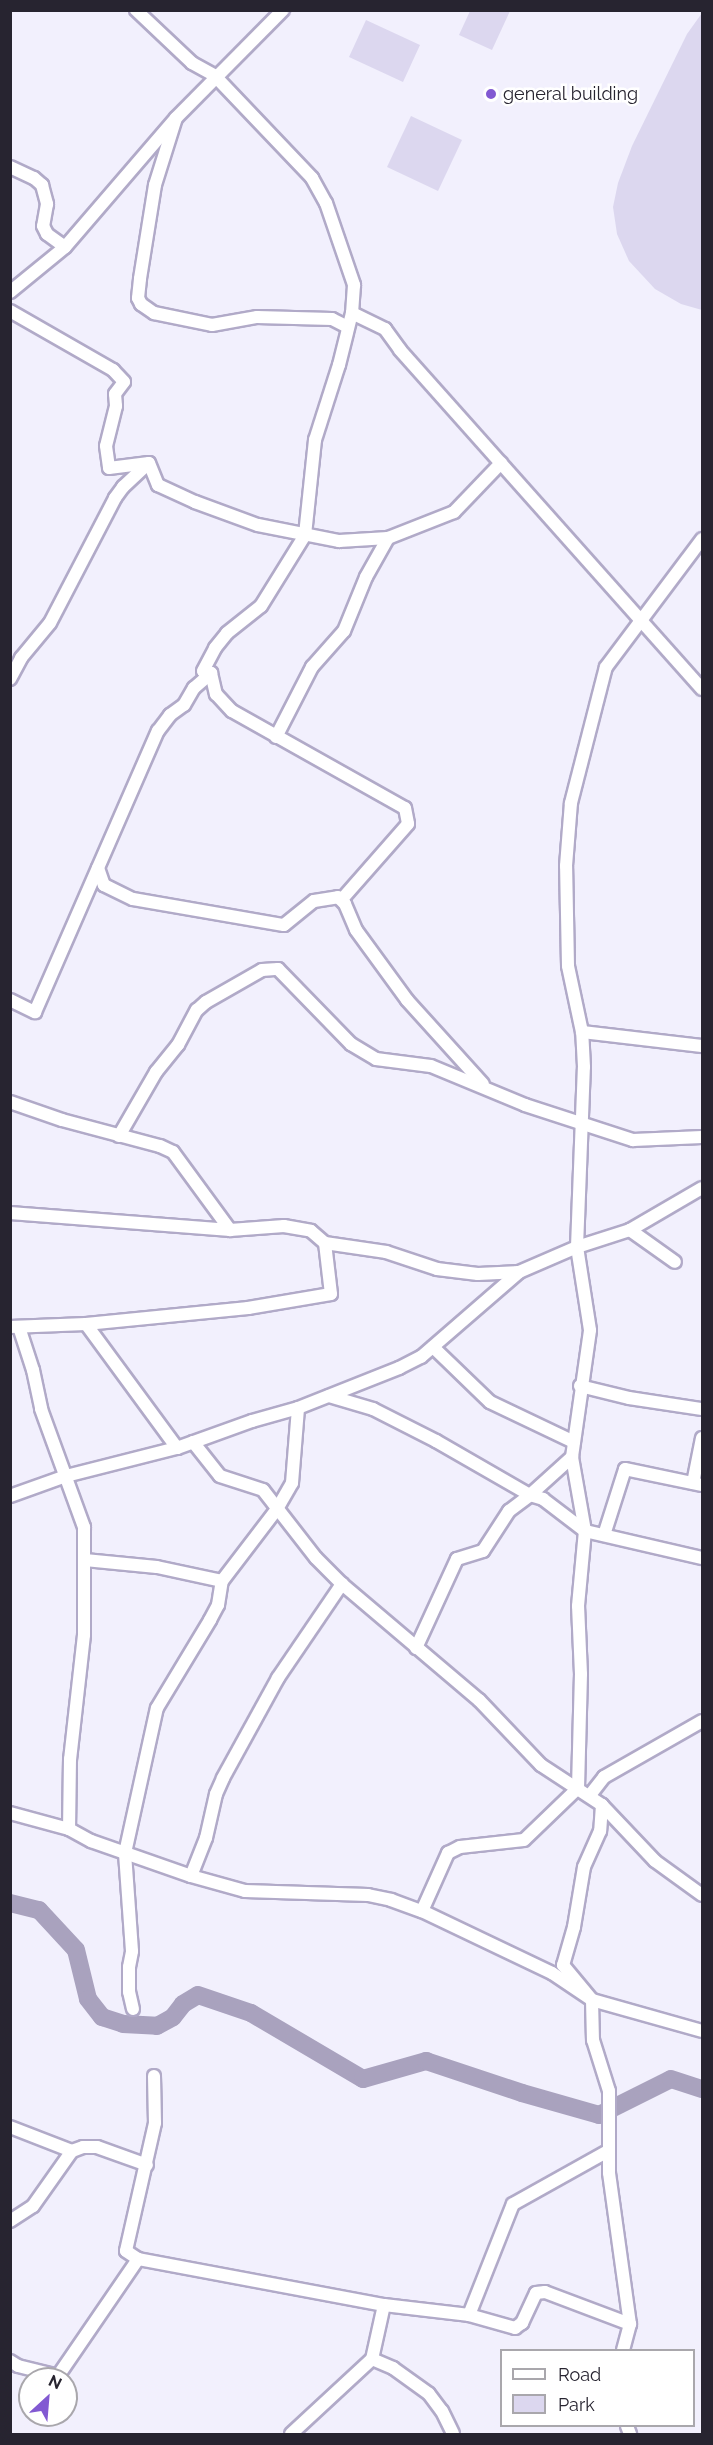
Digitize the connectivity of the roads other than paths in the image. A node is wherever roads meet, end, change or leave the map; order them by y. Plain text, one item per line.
1 (136, 10) edge
2 (283, 10) edge
3 (215, 76) junction
4 (176, 118) junction
5 (10, 167) edge
6 (65, 247) junction
7 (10, 292) edge
8 (10, 311) edge
9 (352, 313) junction
10 (348, 327) junction
11 (501, 463) junction
12 (149, 464) junction
13 (305, 535) junction
14 (388, 538) junction
15 (702, 539) edge
16 (640, 619) junction
17 (211, 674) junction
18 (10, 679) edge
19 (702, 689) edge
20 (276, 737) junction
21 (98, 868) junction
22 (342, 899) junction
23 (10, 1000) edge
24 (582, 1032) junction
25 (702, 1046) edge
26 (485, 1087) junction
27 (10, 1102) edge
28 (582, 1124) junction
29 (119, 1136) junction
30 (702, 1137) edge
31 (700, 1192) edge
32 (10, 1212) edge
33 (230, 1230) junction
34 (630, 1230) junction
35 (325, 1243) junction
36 (577, 1247) junction
37 (675, 1262) dead end
38 (519, 1272) junction
39 (86, 1324) junction
40 (15, 1327) edge
41 (433, 1347) junction
42 (580, 1386) junction
43 (329, 1396) junction
44 (298, 1408) junction
45 (702, 1409) edge
46 (702, 1438) edge
47 (193, 1442) junction
48 (574, 1442) junction
49 (177, 1448) junction
50 (572, 1456) junction
51 (66, 1476) junction
52 (698, 1484) edge
53 (530, 1495) junction
54 (10, 1496) edge
55 (277, 1509) junction
56 (585, 1531) junction
57 (604, 1535) junction
58 (702, 1558) edge
59 (85, 1560) junction
60 (222, 1581) junction
61 (342, 1584) junction
62 (416, 1648) junction
63 (702, 1720) edge
64 (584, 1792) junction
65 (602, 1805) junction
66 (10, 1813) edge
67 (69, 1829) junction
68 (125, 1853) junction
69 (191, 1876) junction
70 (702, 1895) edge
71 (422, 1911) junction
72 (592, 2000) junction
73 (133, 2009) dead end
74 (702, 2031) edge
75 (154, 2076) dead end
76 (10, 2127) edge
77 (72, 2151) junction
78 (608, 2151) junction
79 (147, 2165) junction
80 (10, 2221) edge
81 (138, 2259) junction
82 (384, 2305) junction
83 (469, 2316) junction
84 (630, 2324) junction
85 (623, 2349) edge
86 (372, 2358) junction
87 (10, 2361) edge
88 (291, 2434) edge
89 (453, 2434) edge

1 - 3 street
2 - 3 street
3 - 4 street
3 - 9 street
4 - 6 street
4 - 10 street
5 - 6 street
6 - 7 street
8 - 12 street
9 - 10 street
9 - 11 street
10 - 13 street
11 - 14 street
11 - 16 street
12 - 13 street
12 - 18 street
13 - 14 street
13 - 17 street
14 - 20 street
15 - 16 street
16 - 19 street
16 - 24 street
17 - 20 street
17 - 21 street
20 - 22 street
21 - 22 street
21 - 23 street
22 - 26 street
24 - 25 street
24 - 28 street
26 - 28 street
26 - 29 street
27 - 29 street
28 - 30 street
28 - 36 street
29 - 33 street
31 - 34 street
32 - 33 street
33 - 35 street
34 - 36 street
34 - 37 street
35 - 38 street
35 - 39 street
36 - 38 street
36 - 42 street
38 - 41 street
39 - 40 street
39 - 49 street
40 - 51 street
41 - 43 street
41 - 48 street
42 - 45 street
42 - 48 street
43 - 44 street
43 - 53 street
44 - 47 street
44 - 55 street
46 - 52 street
47 - 49 street
47 - 55 street
48 - 50 street
49 - 51 street
50 - 53 street
50 - 56 street
51 - 54 street
51 - 59 street
52 - 57 street
53 - 56 street
53 - 62 street
55 - 60 street
55 - 61 street
56 - 57 street
56 - 64 street
57 - 58 street
59 - 60 street
59 - 67 street
60 - 68 street
61 - 62 street
61 - 69 street
62 - 64 street
63 - 64 street
64 - 65 street
64 - 71 street
65 - 70 street
65 - 72 street
66 - 67 street
67 - 68 street
68 - 69 street
68 - 73 street
69 - 71 street
71 - 72 street
72 - 74 street
72 - 78 street
75 - 79 street
76 - 77 street
77 - 79 street
77 - 80 street
78 - 83 street
78 - 84 street
79 - 81 street
81 - 82 street
81 - 87 street
82 - 83 street
82 - 86 street
83 - 84 street
84 - 85 street
86 - 88 street
86 - 89 street

